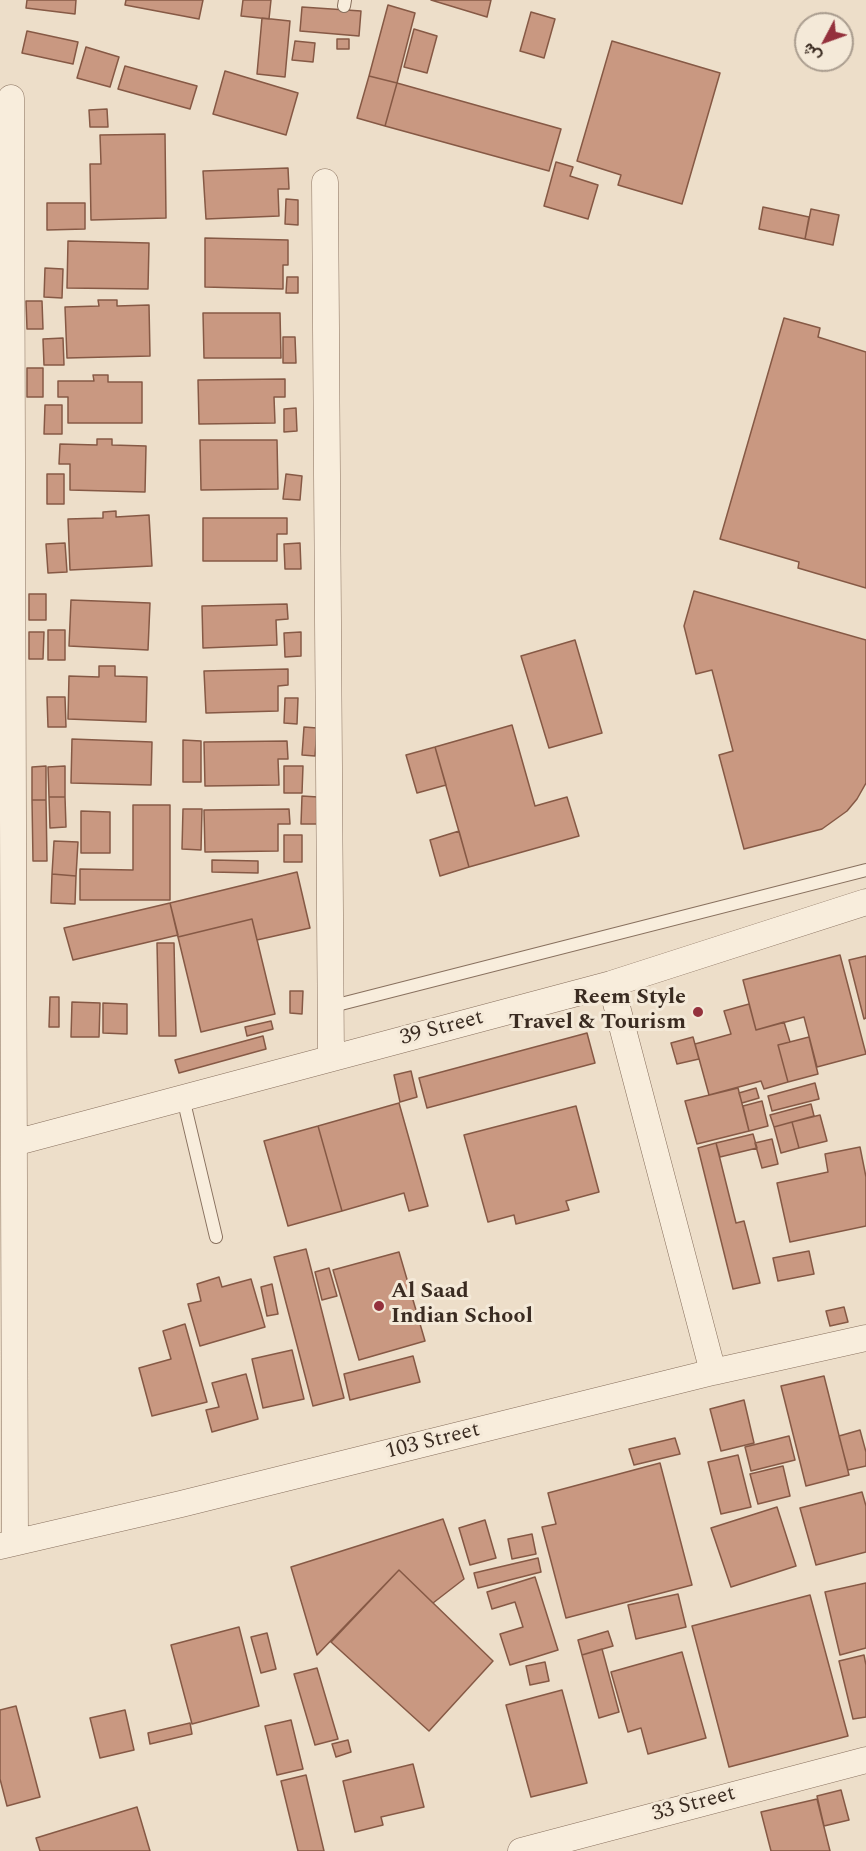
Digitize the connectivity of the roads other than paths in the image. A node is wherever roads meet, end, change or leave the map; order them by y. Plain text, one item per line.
1 (11, 98) dead end
2 (325, 182) dead end
3 (6, 369) edge
4 (7, 757) edge
5 (866, 870) edge
6 (865, 900) edge
7 (611, 984) junction
8 (333, 1006) junction
9 (332, 1058) junction
10 (183, 1098) junction
11 (14, 1143) junction
12 (7, 1184) edge
13 (216, 1237) dead end
14 (866, 1338) edge
15 (713, 1372) junction
16 (8, 1544) edge
17 (866, 1760) edge
18 (521, 1851) edge

1 - 3 street
2 - 8 street
3 - 4 street
4 - 11 street
5 - 8 lane
6 - 7 street, 39 Street
7 - 9 street, 39 Street
7 - 15 street
8 - 9 street
9 - 10 street, 39 Street
10 - 11 street, 39 Street
10 - 13 lane
11 - 12 street
12 - 16 street
14 - 15 street, 103 Street
15 - 16 street, 103 Street
17 - 18 street, 33 Street

